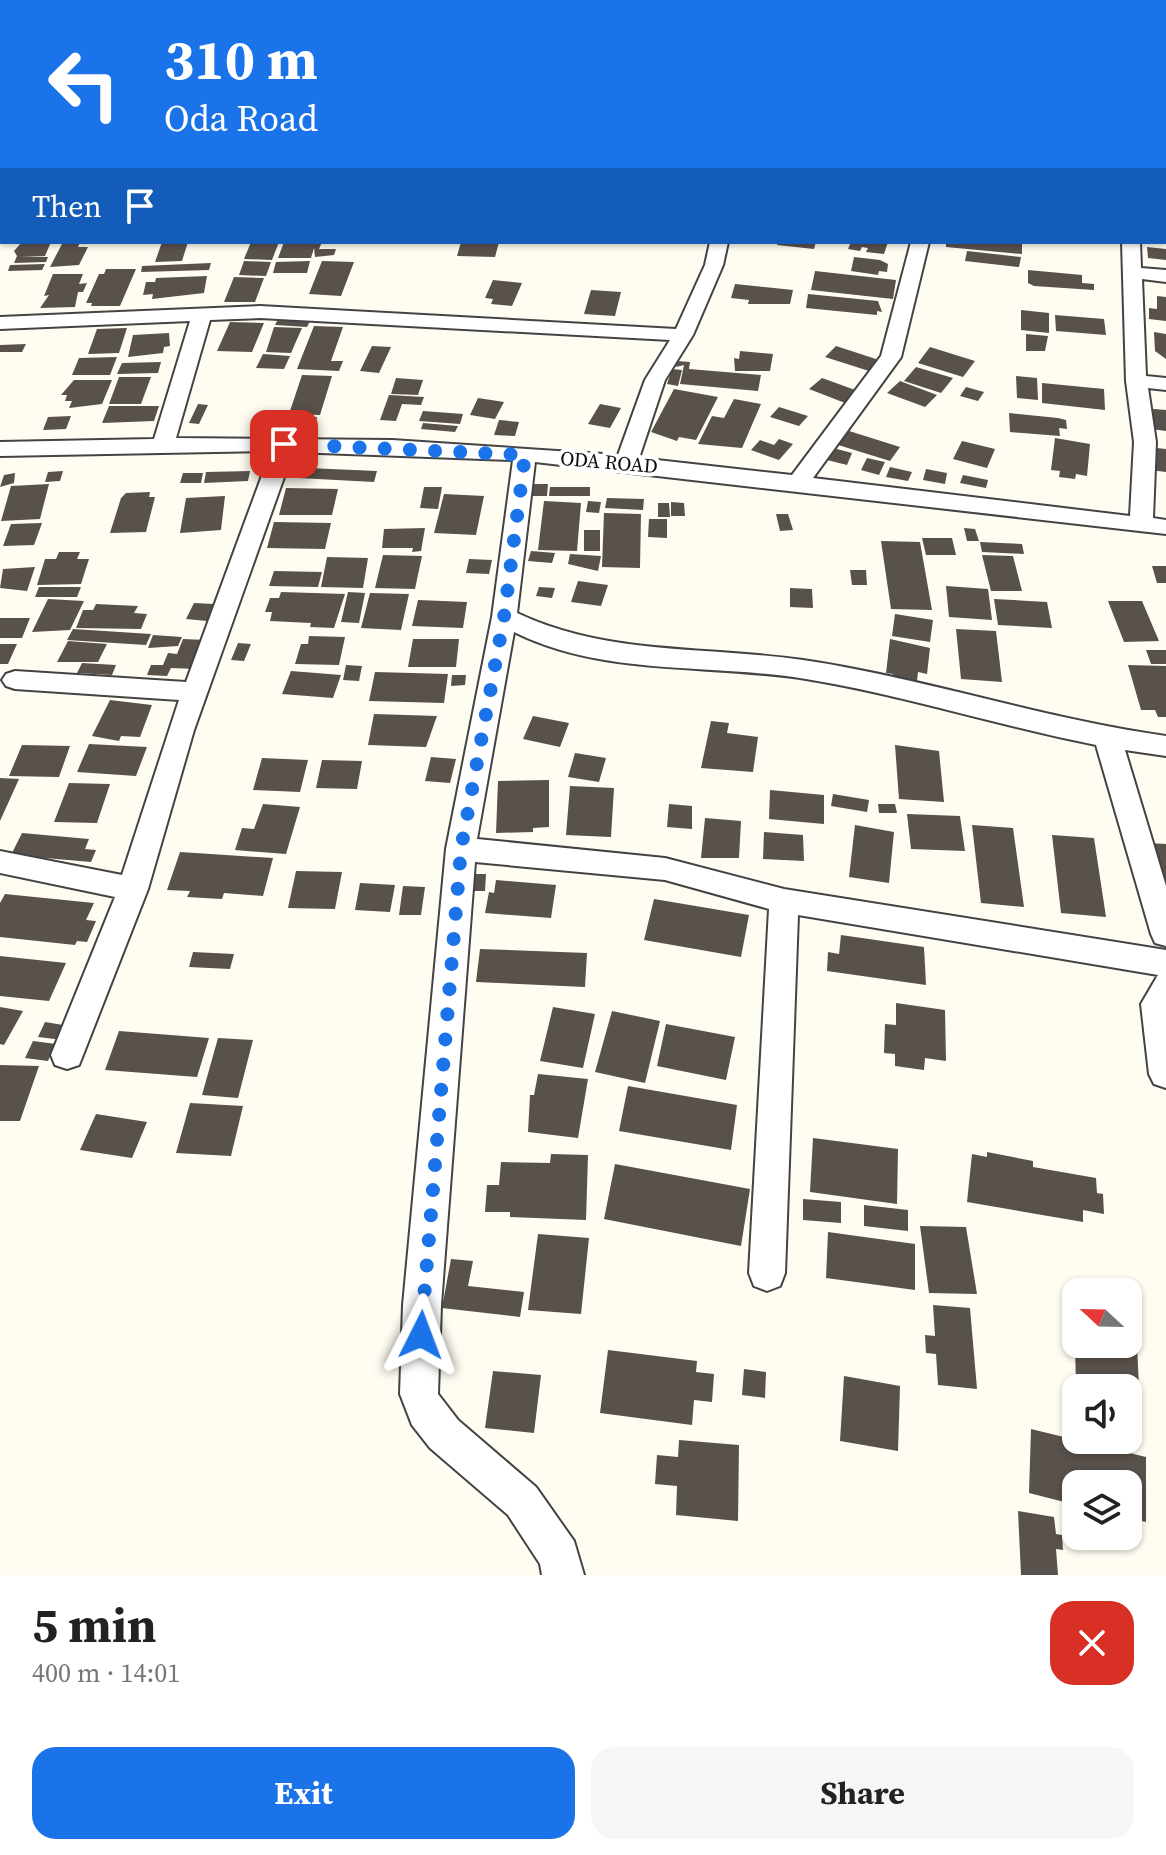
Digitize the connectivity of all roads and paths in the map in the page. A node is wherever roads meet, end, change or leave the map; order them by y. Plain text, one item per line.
1 (719, 244) edge
2 (919, 244) edge
3 (1131, 244) edge
4 (1134, 273) junction
5 (1166, 276) edge
6 (201, 316) junction
7 (0, 323) edge
8 (683, 335) junction
9 (1136, 381) junction
10 (1166, 384) edge
11 (163, 444) junction
12 (284, 444) junction
13 (0, 449) edge
14 (525, 455) junction
15 (626, 463) junction
16 (798, 483) junction
17 (1141, 524) junction
18 (1166, 527) edge
19 (504, 617) junction
20 (15, 680) dead end
21 (196, 692) junction
22 (1109, 740) junction
23 (1166, 746) edge
24 (461, 849) junction
25 (0, 862) edge
26 (133, 889) junction
27 (784, 901) junction
28 (1166, 934) edge
29 (1166, 963) edge
30 (1166, 985) edge
31 (67, 1055) dead end
32 (1166, 1074) edge
33 (767, 1273) dead end
34 (563, 1575) edge

1 - 8 street
2 - 16 street
3 - 4 street
4 - 5 street
4 - 9 street
6 - 7 street
6 - 8 street
6 - 11 street
8 - 15 street
9 - 10 street
9 - 17 street
11 - 12 street, ODA ROAD
11 - 13 street, ODA ROAD
12 - 14 street, ODA ROAD
12 - 21 street
14 - 15 street, ODA ROAD
14 - 19 street
15 - 16 street, ODA ROAD
16 - 17 street, ODA ROAD
17 - 18 street, ODA ROAD
19 - 22 street
19 - 24 street
20 - 21 street
21 - 26 street
22 - 23 street
22 - 28 street
24 - 27 street
24 - 34 street
25 - 26 street
26 - 31 street
27 - 29 street
27 - 33 street
30 - 32 street

